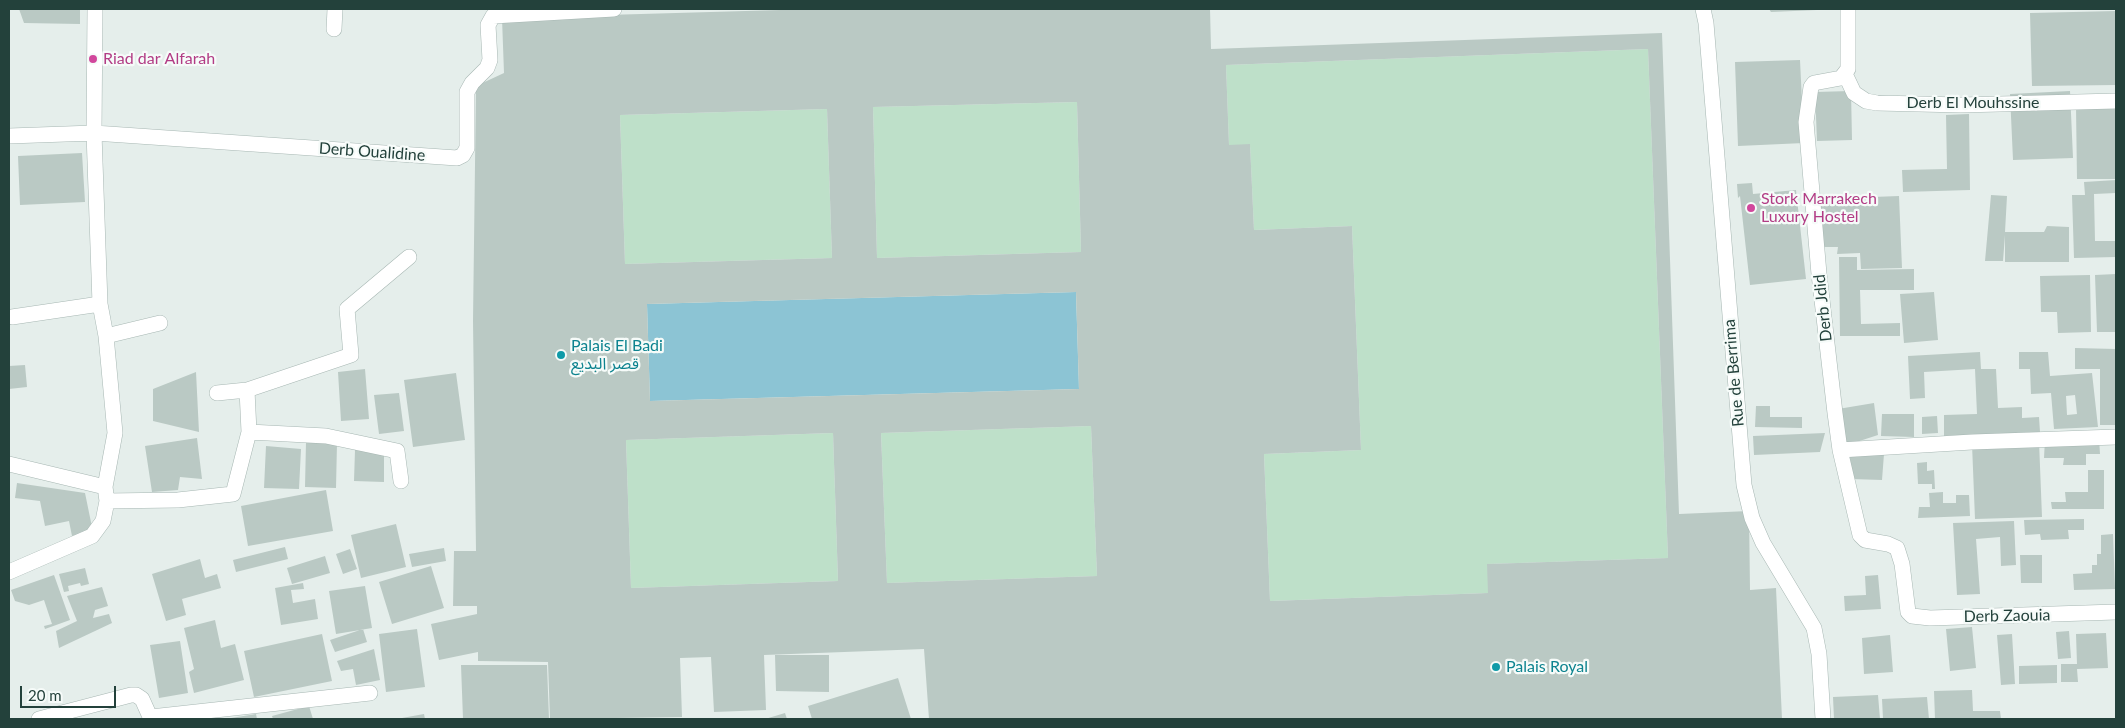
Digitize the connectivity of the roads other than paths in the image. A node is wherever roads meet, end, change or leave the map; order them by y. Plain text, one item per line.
1 (95, 9) edge
2 (335, 9) edge
3 (614, 9) edge
4 (1703, 9) edge
5 (1848, 9) edge
6 (334, 29) dead end
7 (1845, 74) junction
8 (2116, 101) edge
9 (94, 132) junction
10 (9, 136) edge
11 (409, 257) dead end
12 (100, 304) junction
13 (12, 317) dead end
14 (160, 324) dead end
15 (106, 336) junction
16 (247, 390) junction
17 (217, 393) dead end
18 (249, 432) junction
19 (2116, 437) edge
20 (1840, 450) junction
21 (9, 464) edge
22 (401, 481) dead end
23 (106, 494) junction
24 (9, 572) edge
25 (1907, 603) joint
26 (2116, 612) edge
27 (370, 694) dead end
28 (260, 712) edge
29 (151, 718) edge
30 (39, 719) edge
31 (1823, 719) edge

1 - 9 street
2 - 6 street
3 - 9 street, Derb Oualidine
4 - 31 street, Rue de Berrima
5 - 7 street
7 - 8 street, Derb El Mouhssine
7 - 20 street, Derb Jdid
9 - 10 street, Derb Oualidine
9 - 12 street
11 - 16 street
12 - 13 street
12 - 15 street
14 - 15 street
15 - 23 street
16 - 17 street
16 - 18 street
18 - 22 street
18 - 23 street
19 - 20 street
20 - 25 street, Derb Jdid
21 - 23 street
23 - 24 street
25 - 26 street, Derb Zaouia
27 - 28 street
28 - 29 street
29 - 30 street

